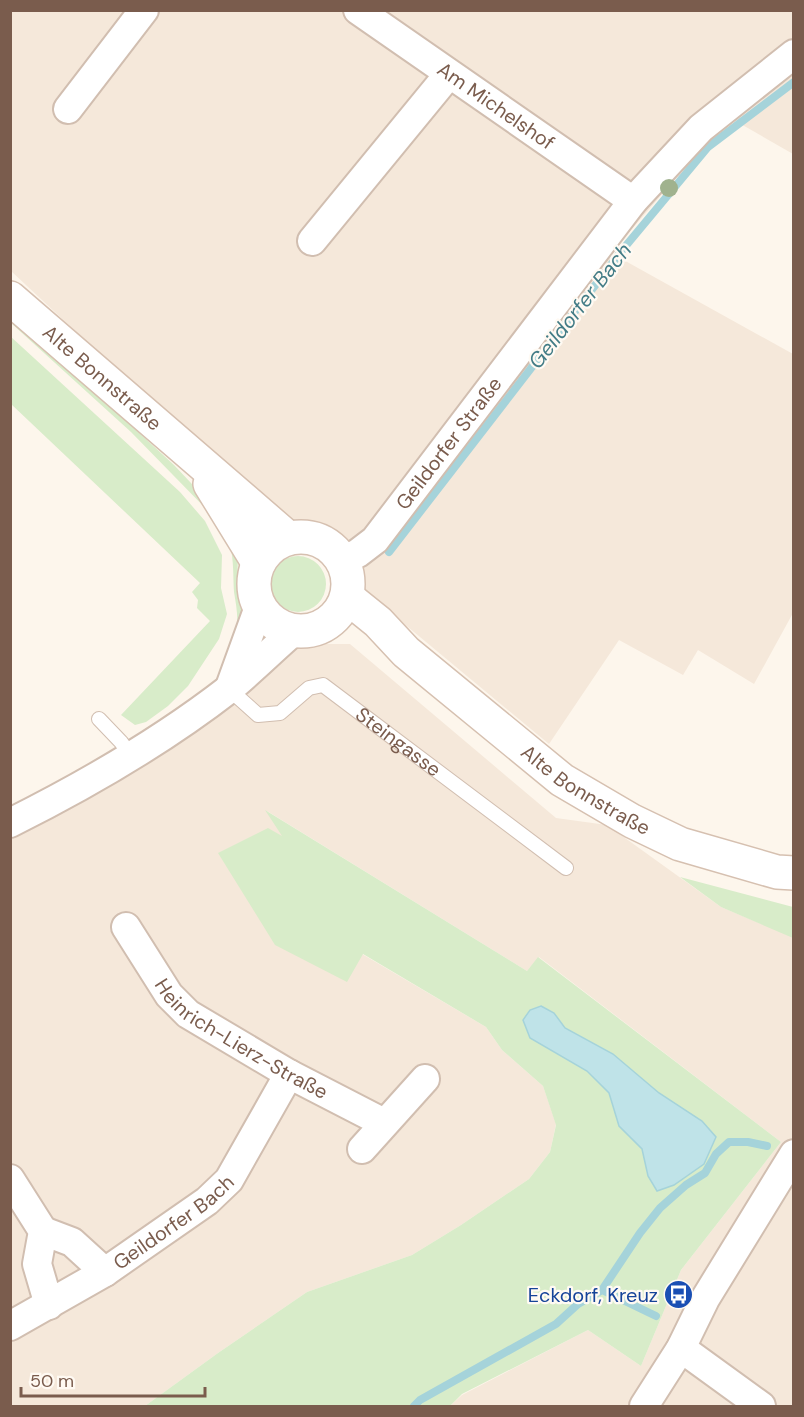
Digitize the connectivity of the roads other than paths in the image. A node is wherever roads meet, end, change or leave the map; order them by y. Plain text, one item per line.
1 (144, 10) edge
2 (358, 10) edge
3 (794, 54) edge
4 (449, 74) junction
5 (68, 109) dead end
6 (633, 201) junction
7 (312, 241) dead end
8 (10, 298) edge
9 (193, 457) junction
10 (288, 538) junction
11 (343, 561) junction
12 (258, 562) junction
13 (259, 607) junction
14 (338, 609) junction
15 (294, 632) junction
16 (229, 688) junction
17 (99, 718) dead end
18 (131, 756) junction
19 (10, 823) edge
20 (566, 868) dead end
21 (794, 873) edge
22 (126, 927) dead end
23 (289, 1074) junction
24 (425, 1078) dead end
25 (384, 1123) junction
26 (362, 1149) dead end
27 (794, 1154) edge
28 (10, 1179) edge
29 (43, 1232) junction
30 (105, 1272) junction
31 (49, 1305) junction
32 (10, 1326) edge
33 (681, 1348) junction
34 (644, 1407) edge
35 (761, 1407) edge

1 - 5 street
2 - 4 street, Am Michelshof
3 - 6 street, Geildorfer Straße
4 - 6 street, Am Michelshof
4 - 7 street
6 - 11 street, Geildorfer Straße
8 - 9 main road, Alte Bonnstraße
9 - 10 main road, Alte Bonnstraße
9 - 12 main road, Alte Bonnstraße
10 - 11 main road
10 - 12 main road
11 - 14 main road
12 - 13 main road
13 - 15 main road
13 - 16 street
14 - 15 main road
14 - 21 main road, Alte Bonnstraße
15 - 16 street
16 - 18 street
16 - 20 lane, Steingasse
17 - 18 lane
18 - 19 street
22 - 23 street, Heinrich-Lierz-Straße
23 - 25 street, Heinrich-Lierz-Straße
23 - 30 street, Geildorfer Bach
24 - 25 street
25 - 26 street
27 - 33 street
28 - 29 street
29 - 30 street
29 - 31 street
30 - 31 street, Geildorfer Bach
31 - 32 street, Geildorfer Bach
33 - 34 street
33 - 35 street

